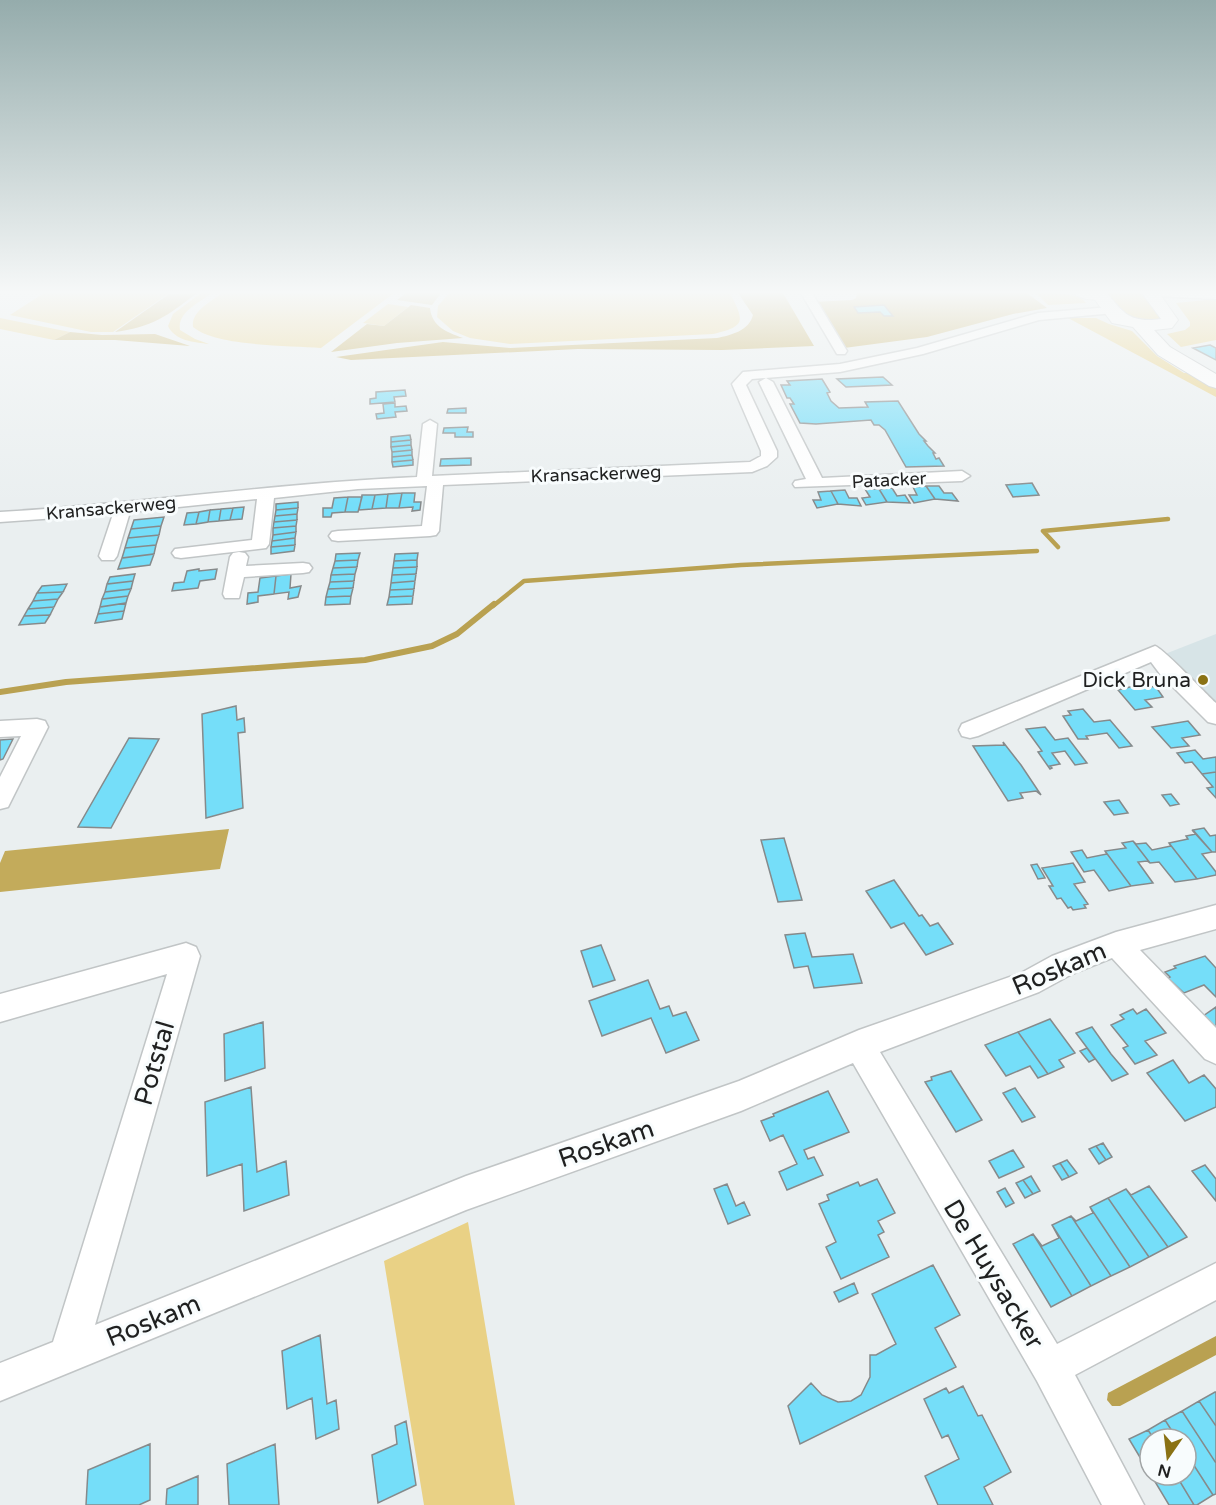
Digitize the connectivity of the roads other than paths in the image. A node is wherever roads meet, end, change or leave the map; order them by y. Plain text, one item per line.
1 (865, 363) edge
2 (1185, 363) edge
3 (1202, 363) edge
4 (1216, 372) edge
5 (766, 382) dead end
6 (1216, 382) edge
7 (430, 424) dead end
8 (788, 426) junction
9 (759, 427) junction
10 (962, 476) dead end
11 (429, 481) junction
12 (266, 493) junction
13 (123, 508) junction
14 (0, 518) edge
15 (338, 536) dead end
16 (241, 546) junction
17 (181, 553) dead end
18 (108, 556) dead end
19 (303, 568) dead end
20 (237, 572) junction
21 (232, 594) dead end
22 (1216, 716) edge
23 (0, 729) edge
24 (970, 730) dead end
25 (0, 800) edge
26 (1216, 917) edge
27 (1116, 944) junction
28 (0, 1008) edge
29 (859, 1046) junction
30 (1216, 1049) edge
31 (1216, 1281) edge
32 (68, 1354) junction
33 (1050, 1368) junction
34 (0, 1382) edge
35 (1124, 1505) edge

1 - 9 street, Kransackerweg
2 - 6 main road
3 - 4 main road
5 - 8 street, Patacker
7 - 11 street
8 - 9 street
8 - 10 street, Patacker
9 - 11 street, Kransackerweg
11 - 12 street, Kransackerweg
11 - 15 street
12 - 13 street, Kransackerweg
12 - 16 street
13 - 14 street, Kransackerweg
13 - 18 street
16 - 17 street
16 - 20 street
19 - 20 street
20 - 21 street
22 - 24 street
23 - 25 street
26 - 27 street, Roskam
27 - 29 street, Roskam
27 - 30 street
28 - 32 street, Potstal
29 - 32 street, Roskam
29 - 33 street, De Huysacker
31 - 33 street
32 - 34 street, Roskam
33 - 35 street, De Huysacker

